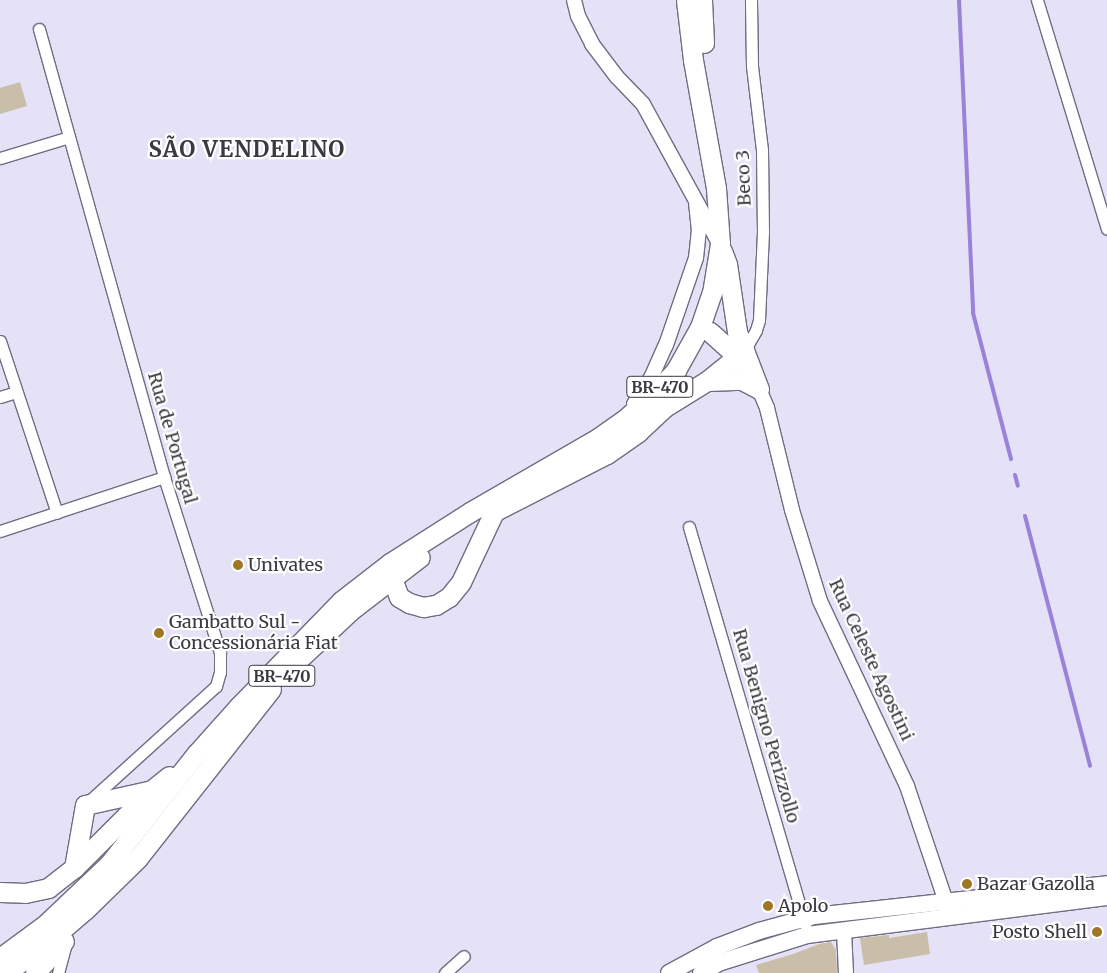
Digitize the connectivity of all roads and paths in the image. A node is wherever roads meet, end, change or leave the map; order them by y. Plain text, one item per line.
1 (574, 0) edge
2 (751, 0) edge
3 (1037, 0) edge
4 (688, 2) edge
5 (39, 29) dead end
6 (69, 137) junction
7 (0, 158) edge
8 (696, 196) junction
9 (1107, 229) edge
10 (720, 244) junction
11 (727, 264) junction
12 (710, 332) junction
13 (0, 341) edge
14 (741, 354) junction
15 (707, 381) junction
16 (759, 389) junction
17 (16, 392) junction
18 (0, 397) edge
19 (665, 407) junction
20 (624, 420) junction
21 (164, 477) junction
22 (494, 512) junction
23 (57, 513) junction
24 (689, 527) dead end
25 (0, 531) edge
26 (391, 570) junction
27 (366, 599) junction
28 (409, 603) junction
29 (197, 753) junction
30 (152, 790) junction
31 (85, 805) junction
32 (114, 827) junction
33 (110, 863) junction
34 (74, 868) junction
35 (1107, 884) edge
36 (0, 892) edge
37 (1107, 897) edge
38 (948, 908) junction
39 (86, 909) junction
40 (809, 917) junction
41 (844, 931) junction
42 (807, 935) junction
43 (68, 936) junction
44 (464, 956) dead end
45 (0, 958) edge
46 (5, 973) edge
47 (35, 973) edge
48 (58, 973) edge
49 (446, 973) edge
50 (669, 973) edge
51 (701, 973) edge
52 (846, 973) edge

1 - 8 street
2 - 14 street, Beco 3
3 - 9 street
4 - 10 highway, BR-470
4 - 11 highway, BR-470
5 - 6 street, Rua de Portugal
6 - 7 street
6 - 21 street, Rua de Portugal
8 - 10 street
8 - 20 street
10 - 11 highway
10 - 20 highway, BR-470
11 - 12 highway, BR-470
11 - 14 highway
12 - 14 highway
12 - 19 highway, BR-470
13 - 17 street
14 - 15 highway
14 - 16 highway
15 - 16 highway
15 - 19 highway
16 - 38 street, Rua Celeste Agostini
17 - 18 street
17 - 23 street
19 - 22 highway, BR-470
20 - 26 highway, BR-470
21 - 23 street
21 - 31 street, Rua de Portugal
22 - 26 highway, BR-470
22 - 28 highway
23 - 25 street
24 - 40 street, Rua Benigno Perizzollo
26 - 27 highway, BR-470
26 - 28 highway
26 - 29 highway, BR-470
27 - 28 highway
27 - 39 highway, BR-470
29 - 30 highway
29 - 33 highway, BR-470
30 - 31 highway
30 - 32 highway
31 - 32 highway
31 - 34 highway
32 - 33 highway
32 - 34 highway
33 - 45 highway, BR-470
34 - 36 highway
35 - 38 main road
37 - 38 main road
38 - 40 main road
38 - 41 main road
39 - 43 highway
39 - 46 highway, BR-470
40 - 41 main road
40 - 42 street, Rua Benigno Perizzollo
40 - 50 main road
41 - 42 main road
41 - 52 street
42 - 51 main road
43 - 47 highway
43 - 48 street
44 - 49 street

